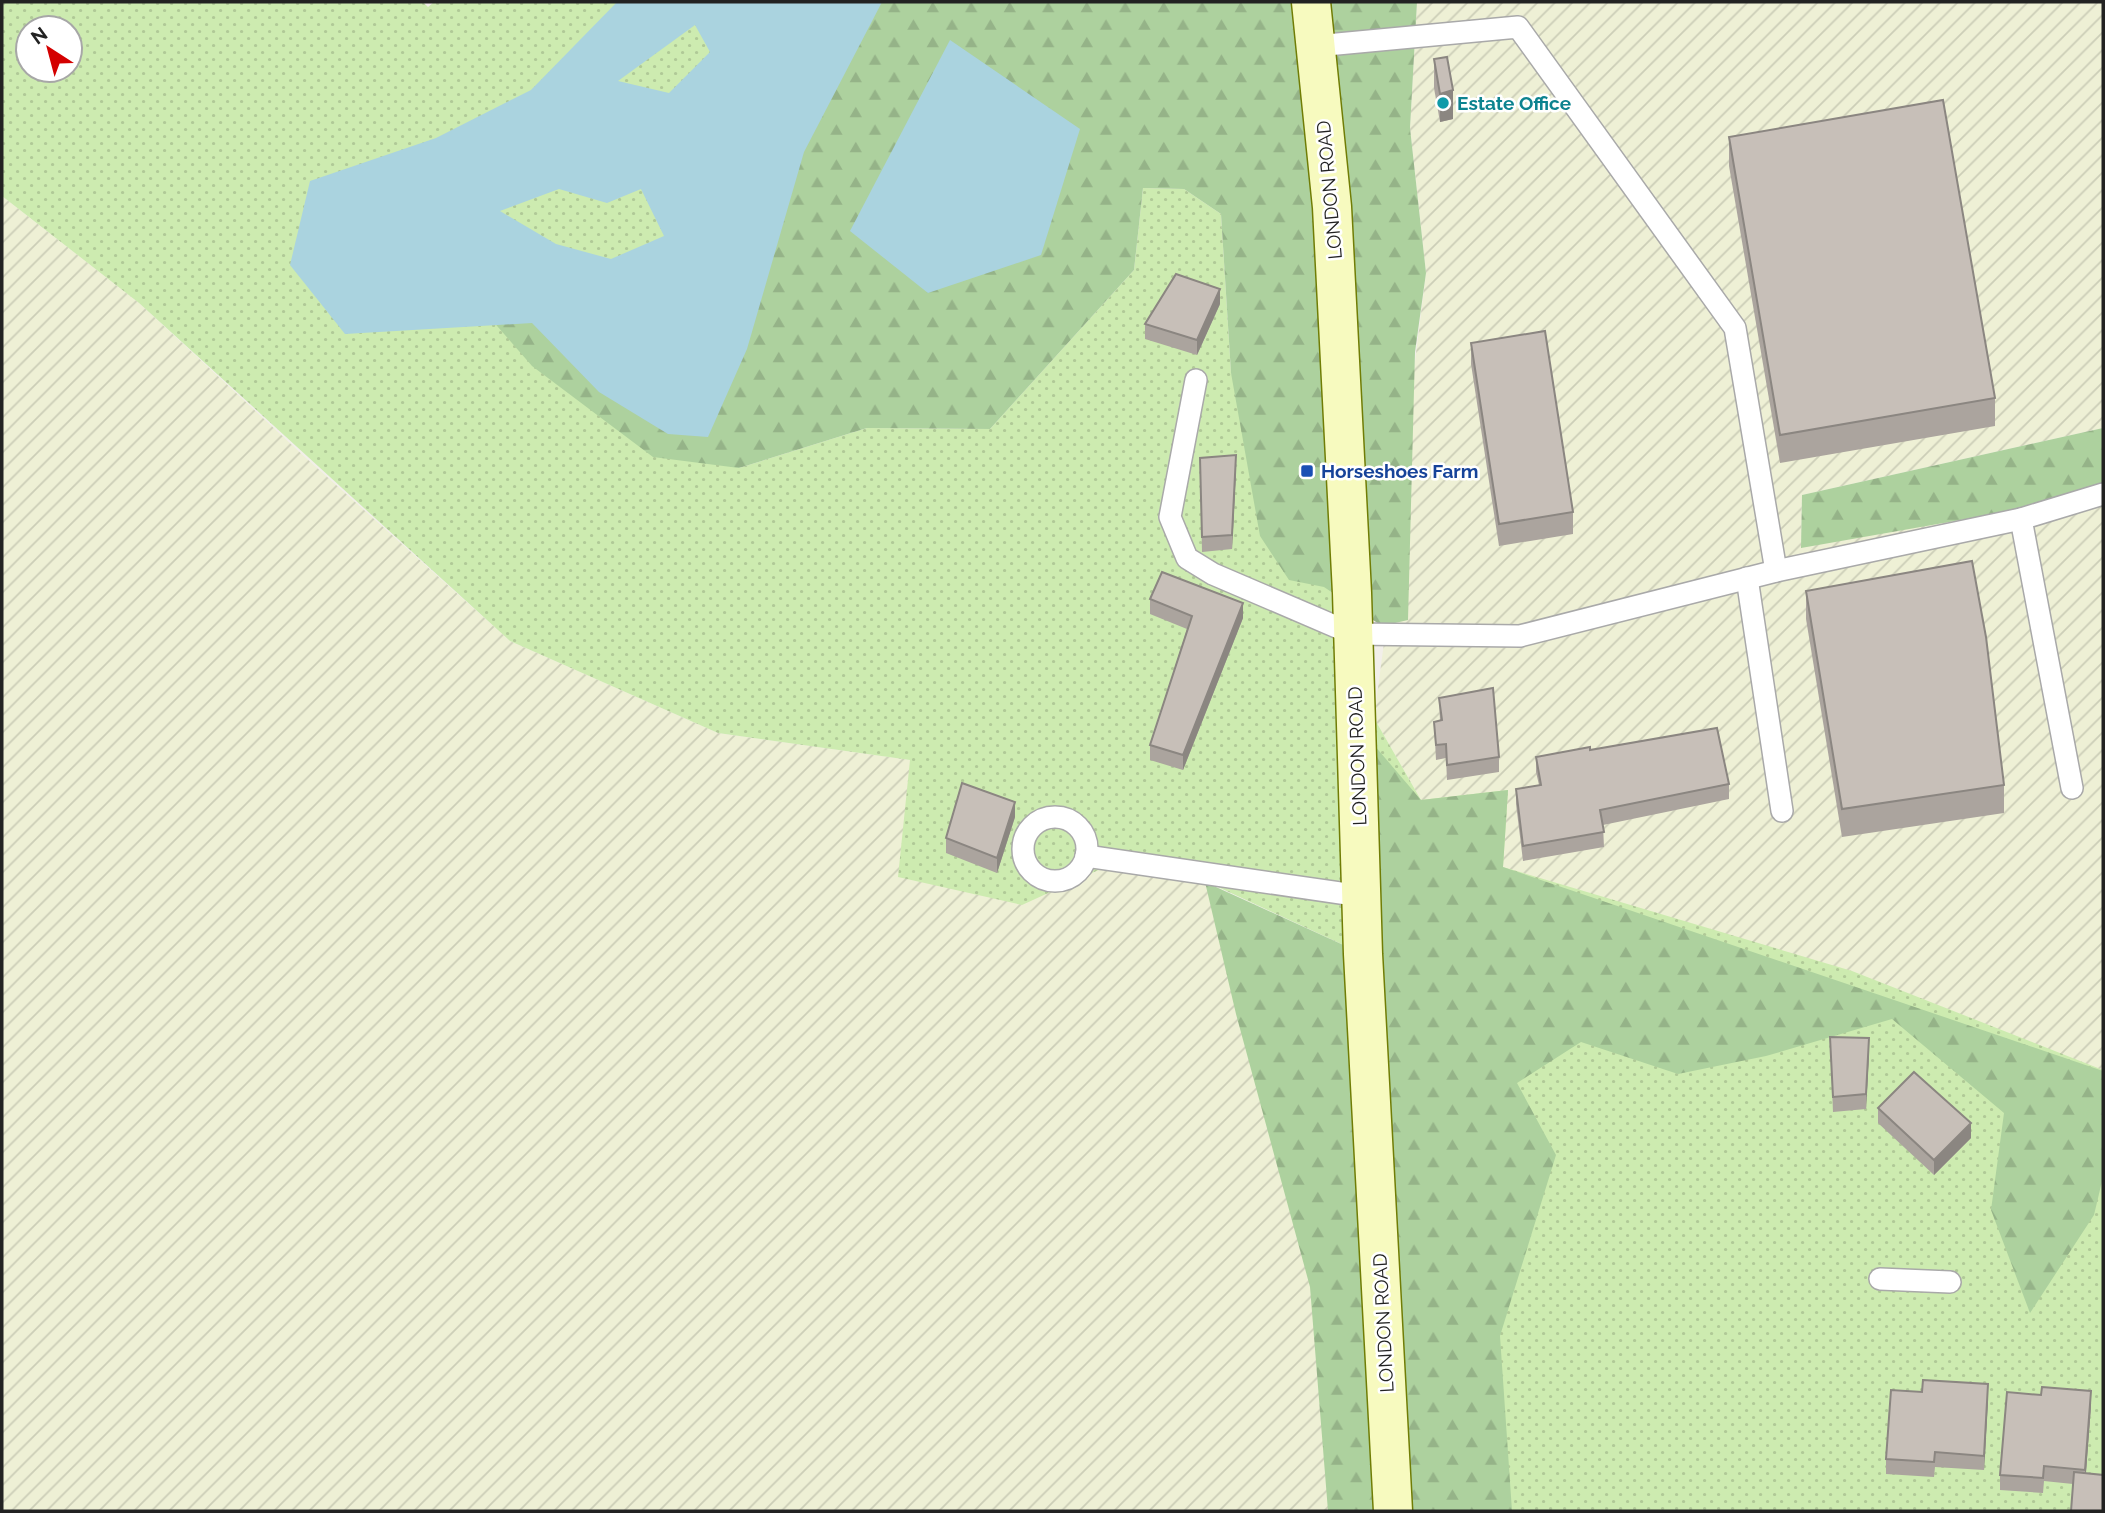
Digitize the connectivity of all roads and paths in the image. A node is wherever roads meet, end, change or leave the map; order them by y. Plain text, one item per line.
1 (1311, 2) edge
2 (1316, 46) junction
3 (1196, 380) dead end
4 (2103, 494) edge
5 (2021, 519) junction
6 (1776, 571) junction
7 (1747, 578) junction
8 (1353, 634) junction
9 (2072, 788) dead end
10 (1782, 811) dead end
11 (1086, 856) dead end
12 (1361, 896) junction
13 (1880, 1279) dead end
14 (1950, 1282) dead end
15 (1393, 1511) edge

1 - 2 main road, LONDON ROAD
2 - 6 lane
2 - 8 main road, LONDON ROAD
3 - 8 lane
4 - 5 lane
5 - 6 lane
5 - 9 lane
6 - 7 lane
7 - 8 lane
7 - 10 lane
8 - 12 main road, LONDON ROAD
11 - 12 lane
12 - 15 main road, LONDON ROAD
13 - 14 lane

